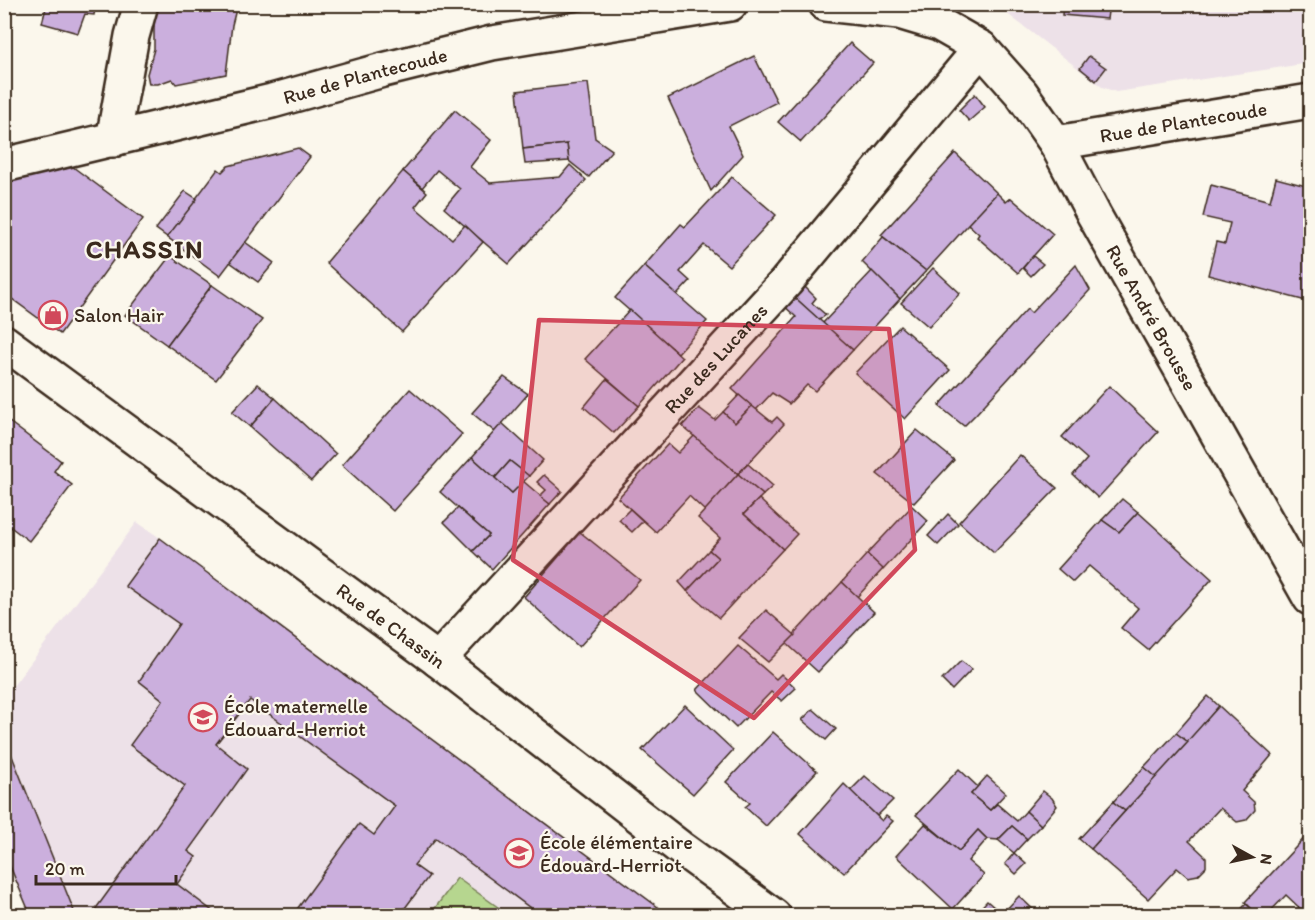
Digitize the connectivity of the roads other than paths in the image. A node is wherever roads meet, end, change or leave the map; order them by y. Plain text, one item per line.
1 (141, 4) edge
2 (730, 4) edge
3 (826, 4) edge
4 (981, 48) junction
5 (1311, 101) edge
6 (113, 140) junction
7 (1056, 143) junction
8 (4, 165) edge
9 (4, 342) edge
10 (1311, 598) edge
11 (438, 660) junction
12 (774, 915) edge

1 - 6 street
2 - 6 street, Rue de Plantecoude
3 - 4 street
4 - 7 street, Rue André Brousse
4 - 11 street, Rue des Lucanes
5 - 7 street, Rue de Plantecoude
6 - 8 street, Rue de Plantecoude
7 - 10 street, Rue André Brousse
9 - 11 street, Rue de Chassin
11 - 12 street, Rue de Chassin

